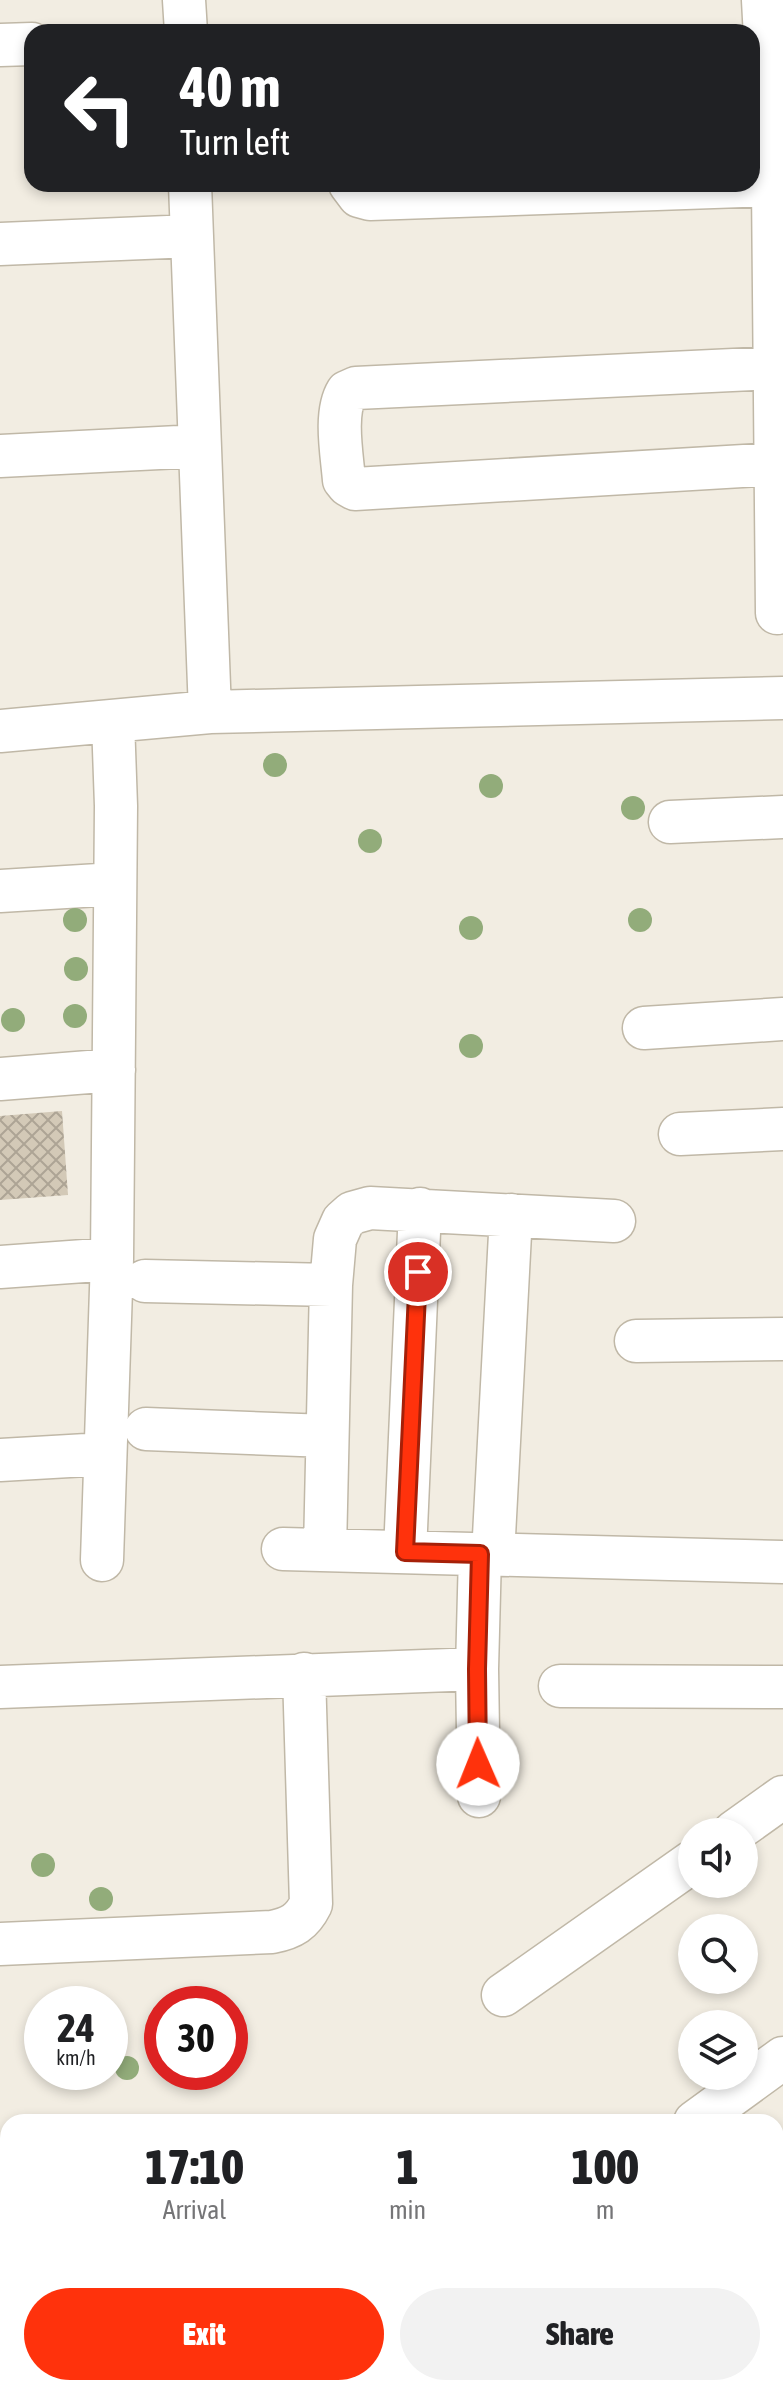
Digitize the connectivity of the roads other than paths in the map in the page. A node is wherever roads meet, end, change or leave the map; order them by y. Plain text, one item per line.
1 (184, 0) edge
2 (763, 0) edge
3 (186, 24) edge
4 (24, 44) edge
5 (0, 45) edge
6 (760, 67) edge
7 (760, 93) edge
8 (776, 161) edge
9 (190, 192) edge
10 (356, 192) edge
11 (445, 192) edge
12 (192, 236) junction
13 (0, 244) edge
14 (774, 368) junction
15 (199, 446) junction
16 (0, 456) edge
17 (776, 464) junction
18 (777, 613) dead end
19 (783, 698) edge
20 (210, 712) junction
21 (113, 721) junction
22 (0, 731) edge
23 (783, 817) edge
24 (670, 822) dead end
25 (115, 884) junction
26 (0, 891) edge
27 (783, 1019) edge
28 (644, 1028) dead end
29 (114, 1070) junction
30 (0, 1079) edge
31 (783, 1129) edge
32 (680, 1134) dead end
33 (420, 1209) junction
34 (511, 1215) junction
35 (614, 1221) dead end
36 (0, 1267) edge
37 (128, 1270) junction
38 (331, 1285) junction
39 (783, 1339) edge
40 (636, 1341) dead end
41 (146, 1429) dead end
42 (327, 1436) junction
43 (104, 1454) junction
44 (0, 1460) edge
45 (283, 1549) dead end
46 (325, 1550) junction
47 (405, 1552) junction
48 (487, 1554) junction
49 (102, 1560) dead end
50 (783, 1562) edge
51 (477, 1669) junction
52 (304, 1674) junction
53 (560, 1686) dead end
54 (0, 1687) edge
55 (783, 1687) edge
56 (479, 1796) dead end
57 (783, 1797) edge
58 (754, 1818) edge
59 (678, 1872) edge
60 (0, 1944) edge
61 (503, 1995) dead end
62 (783, 2058) edge
63 (706, 2114) edge

1 - 3 street
2 - 6 street
4 - 5 street
7 - 8 street
8 - 14 street
9 - 12 street
10 - 11 street
12 - 13 street
12 - 15 street
14 - 17 street
14 - 17 street
15 - 16 street
15 - 20 street
17 - 18 street
19 - 20 street
20 - 21 street
21 - 22 street
21 - 25 street
23 - 24 street
25 - 26 street
25 - 29 street
27 - 28 street
29 - 30 street
29 - 37 street
31 - 32 street
33 - 34 street
33 - 38 street
33 - 47 street
34 - 35 street
34 - 48 street
36 - 37 street
37 - 38 street
37 - 43 street
38 - 42 street
39 - 40 street
41 - 42 street
42 - 46 street
43 - 44 street
43 - 49 street
45 - 46 street
46 - 47 street
47 - 48 street
48 - 50 street
48 - 51 street
51 - 52 street
51 - 56 street
52 - 54 street
52 - 60 street
53 - 55 street
57 - 58 street
59 - 61 street
62 - 63 street

